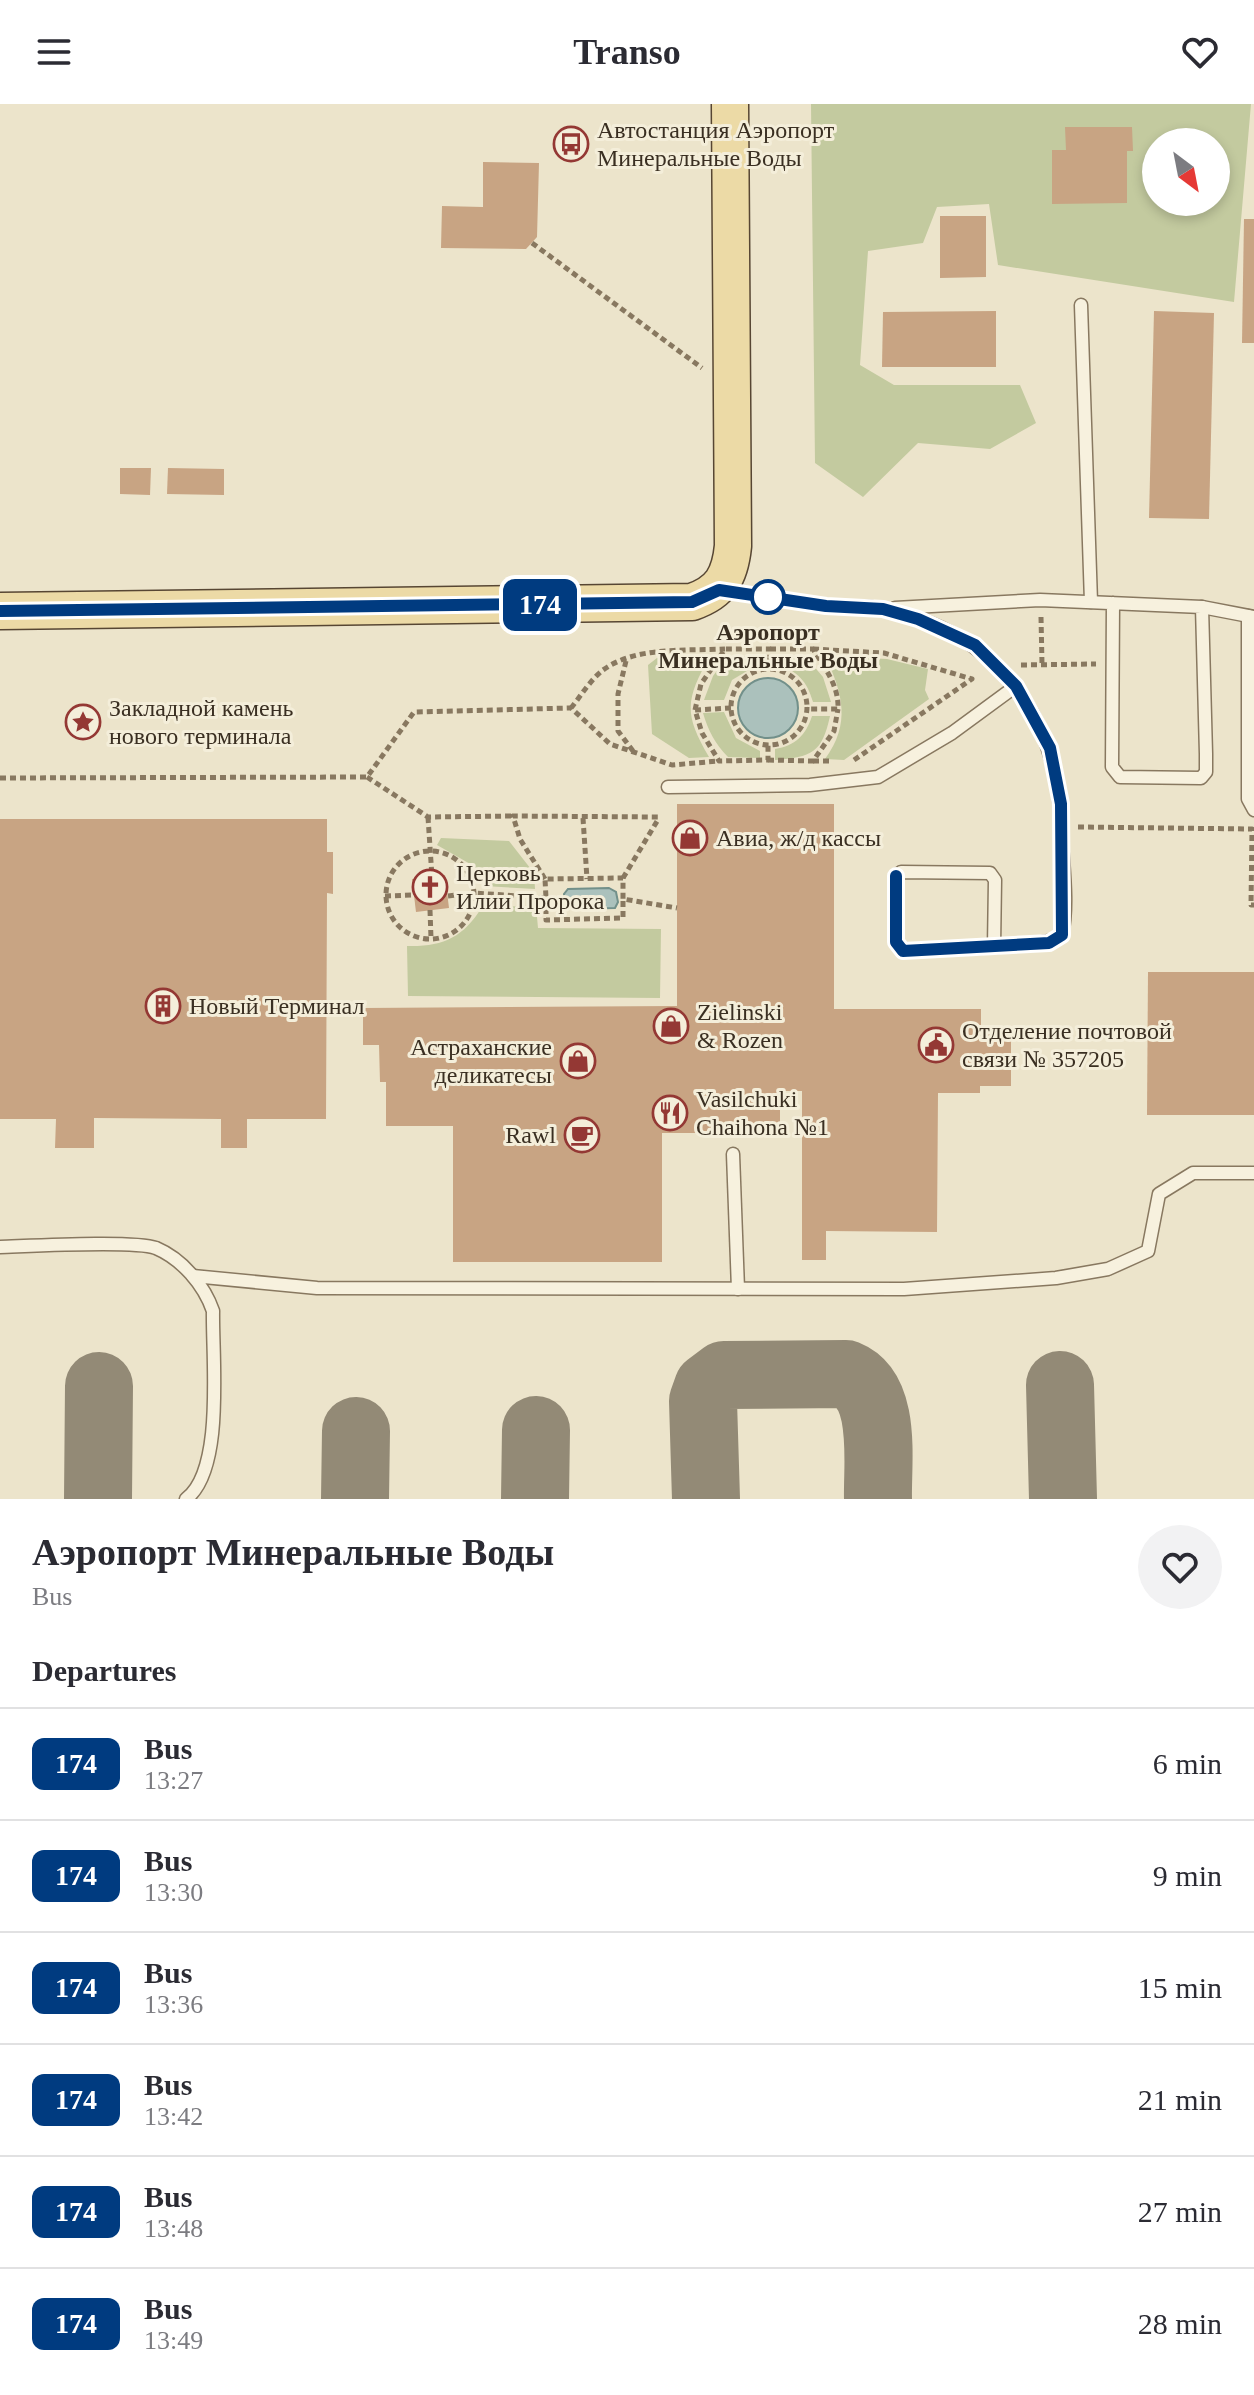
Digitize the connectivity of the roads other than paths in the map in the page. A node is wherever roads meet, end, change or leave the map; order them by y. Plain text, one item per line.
1 (730, 104) edge
2 (1081, 305) dead end
3 (719, 590) junction
4 (1091, 602) junction
5 (1113, 603) junction
6 (1202, 607) junction
7 (883, 609) junction
8 (0, 611) edge
9 (1251, 617) edge
10 (1016, 686) junction
11 (1251, 750) edge
12 (668, 787) dead end
13 (1254, 810) edge
14 (994, 947) junction
15 (733, 1154) dead end
16 (1254, 1173) edge
17 (0, 1247) edge
18 (193, 1276) junction
19 (738, 1289) junction
20 (186, 1499) edge

1 - 3 main road
2 - 4 lane
3 - 7 lane
3 - 8 main road
4 - 5 lane
4 - 7 lane
5 - 6 lane
5 - 6 lane
6 - 9 lane
7 - 10 lane
9 - 11 lane
10 - 12 lane
10 - 14 lane
11 - 13 lane
14 - 14 lane
15 - 19 lane
16 - 19 lane
17 - 18 lane
18 - 19 lane
18 - 20 lane

